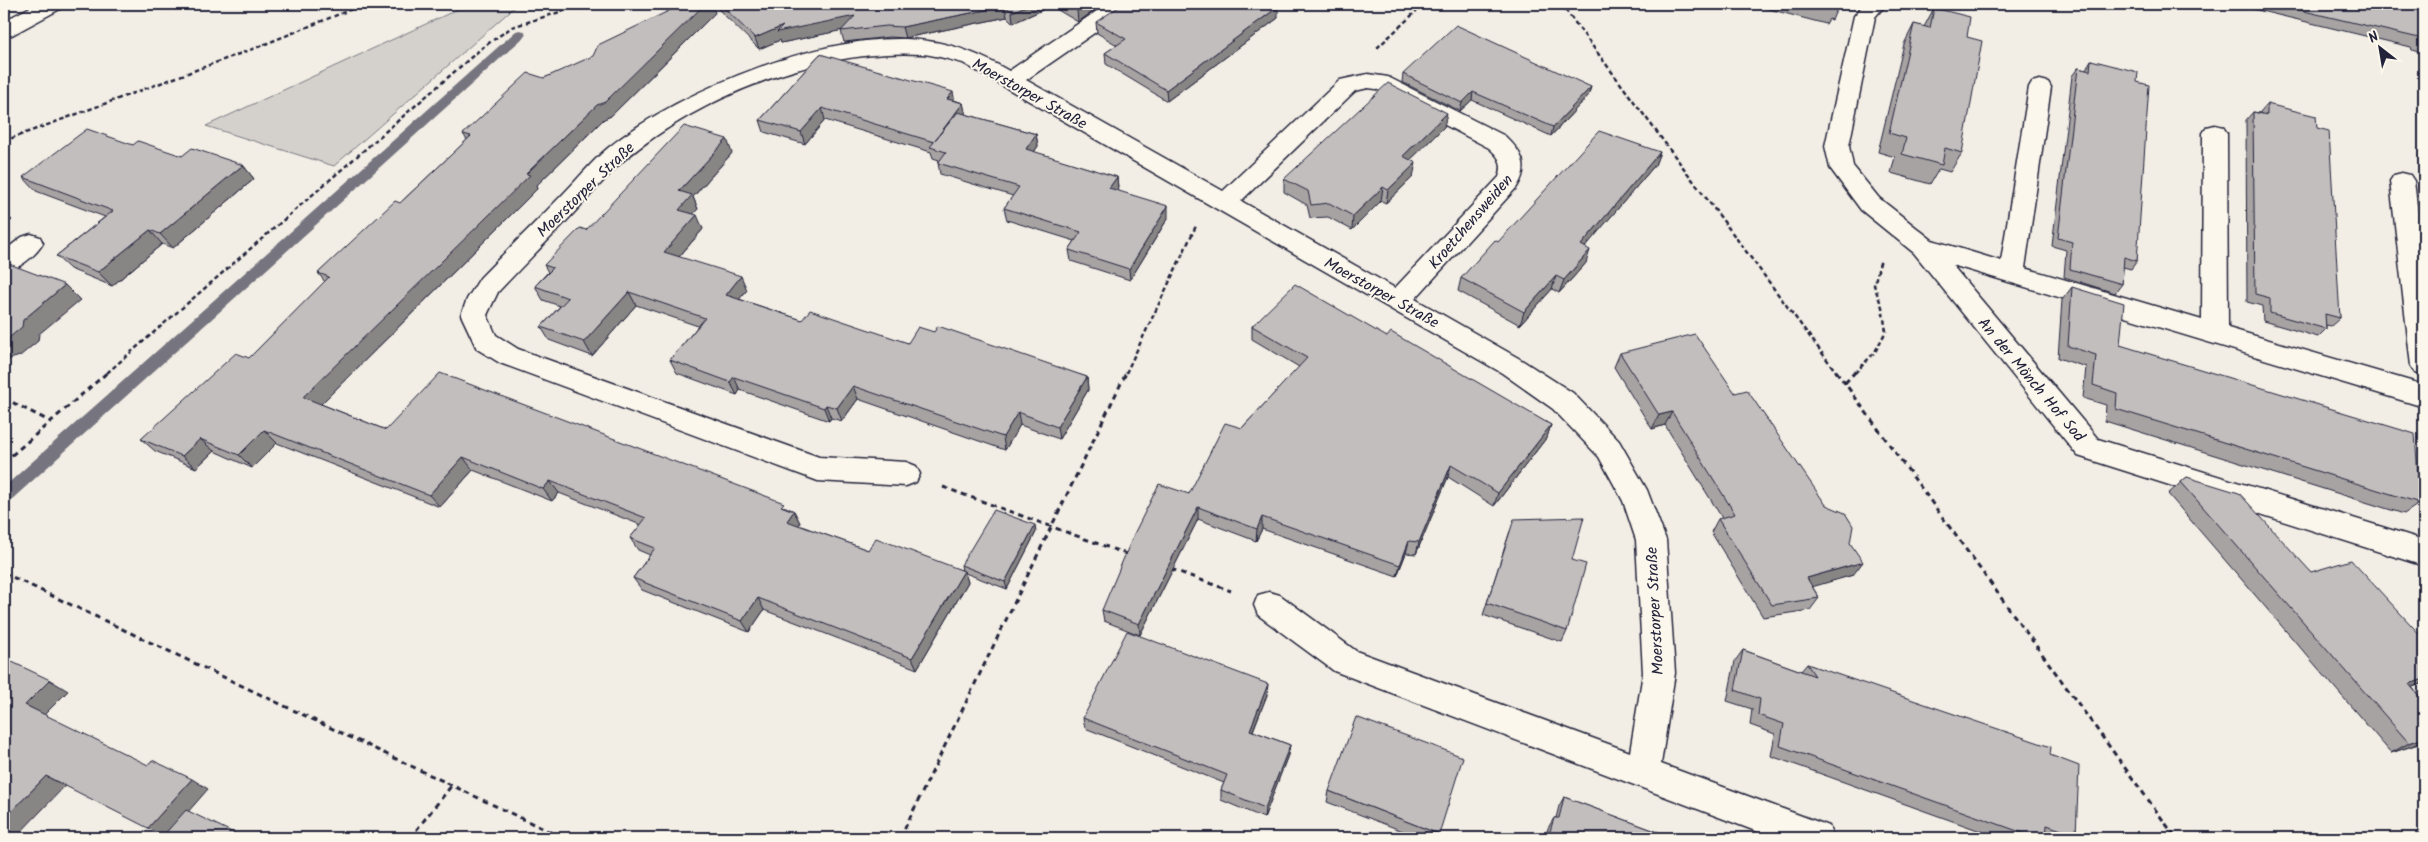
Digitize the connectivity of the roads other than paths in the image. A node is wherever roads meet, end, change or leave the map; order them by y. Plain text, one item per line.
1 (52, 4) edge
2 (1121, 4) edge
3 (1875, 4) edge
4 (4, 30) edge
5 (1010, 80) junction
6 (2040, 87) dead end
7 (2215, 133) dead end
8 (2402, 181) dead end
9 (1217, 200) junction
10 (31, 243) dead end
11 (1923, 247) junction
12 (4, 264) edge
13 (2012, 273) junction
14 (1398, 301) junction
15 (2214, 333) junction
16 (2424, 366) edge
17 (2424, 396) edge
18 (906, 474) road end
19 (2424, 553) edge
20 (1269, 604) road end
21 (1643, 773) junction
22 (1817, 838) edge

1 - 4 street
2 - 5 street
3 - 11 street, An der Mönch Hof Sod
5 - 9 street, Moerstorper Straße
5 - 18 street, Moerstorper Straße
6 - 13 street
7 - 15 street
8 - 16 street
9 - 14 street, Moerstorper Straße
9 - 14 street, Kroetchensweiden
10 - 12 street
11 - 13 street, An der Mönch Hof Sod
11 - 19 street, An der Mönch Hof Sod
13 - 15 street, An der Mönch Hof Sod
14 - 21 street, Moerstorper Straße
15 - 17 street, An der Mönch Hof Sod
20 - 21 street
21 - 22 street

